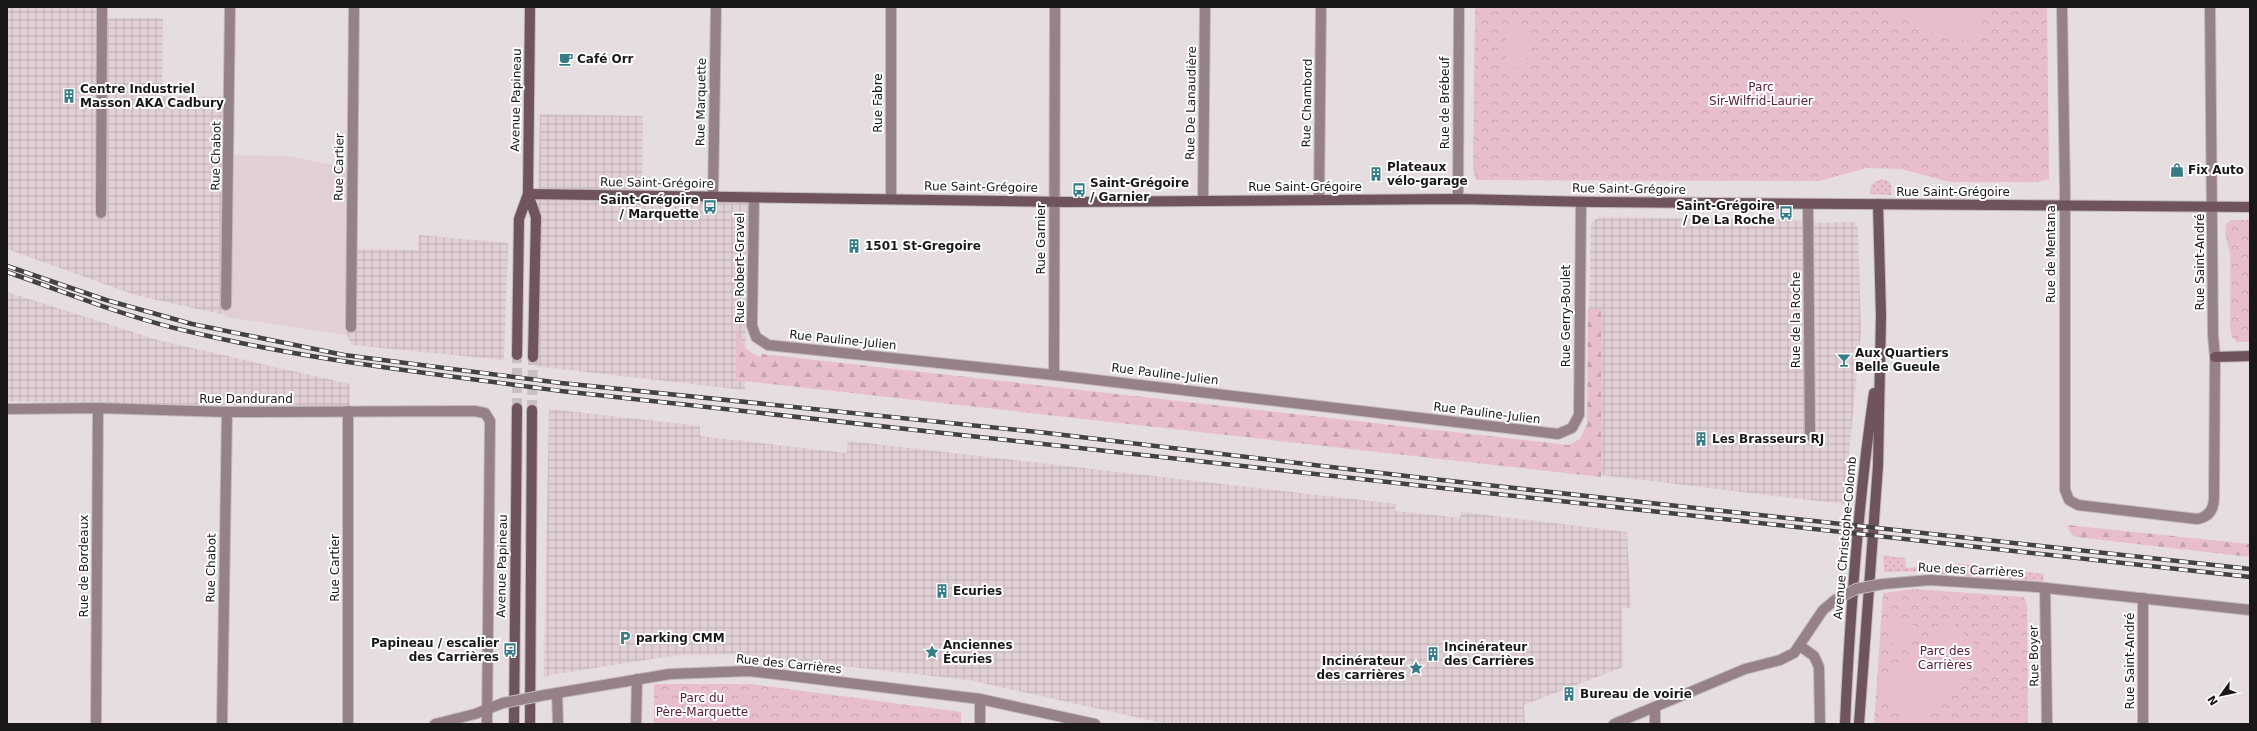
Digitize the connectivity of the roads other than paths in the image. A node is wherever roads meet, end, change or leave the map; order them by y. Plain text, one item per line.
1 (102, 7) edge
2 (230, 7) edge
3 (354, 7) edge
4 (530, 7) edge
5 (716, 7) edge
6 (891, 7) edge
7 (1055, 7) edge
8 (1205, 7) edge
9 (1321, 7) edge
10 (1459, 7) edge
11 (2062, 7) edge
12 (2210, 7) edge
13 (528, 194) junction
14 (713, 197) junction
15 (754, 198) junction
16 (891, 199) junction
17 (1458, 199) junction
18 (1203, 200) junction
19 (1319, 200) junction
20 (1054, 202) junction
21 (1581, 202) junction
22 (1808, 204) junction
23 (1878, 204) junction
24 (2064, 206) junction
25 (2212, 207) junction
26 (2250, 207) edge
27 (101, 213) dead end
28 (226, 305) dead end
29 (351, 327) dead end
30 (756, 338) joint
31 (518, 355) tunnel mouth
32 (1879, 355) junction
33 (2250, 356) edge
34 (533, 357) tunnel mouth
35 (2215, 357) junction
36 (1054, 375) junction
37 (98, 408) junction
38 (517, 408) tunnel mouth
39 (7, 409) edge
40 (532, 410) tunnel mouth
41 (348, 411) junction
42 (227, 412) junction
43 (485, 413) joint
44 (1572, 428) joint
45 (1810, 436) dead end
46 (2208, 514) joint
47 (2045, 588) junction
48 (2143, 598) junction
49 (2250, 610) edge
50 (1800, 646) junction
51 (637, 679) junction
52 (558, 693) junction
53 (980, 699) junction
54 (1655, 707) junction
55 (487, 709) junction
56 (96, 724) edge
57 (222, 724) edge
58 (348, 724) edge
59 (435, 724) edge
60 (487, 724) edge
61 (514, 724) edge
62 (530, 724) edge
63 (558, 724) edge
64 (636, 724) edge
65 (980, 724) edge
66 (1095, 724) edge
67 (1614, 724) edge
68 (1655, 724) edge
69 (1820, 724) edge
70 (1845, 724) edge
71 (1859, 724) edge
72 (2047, 724) edge
73 (2143, 724) edge

1 - 27 street
2 - 28 street, Rue Chabot
3 - 29 street, Rue Cartier
4 - 13 main road, Avenue Papineau
5 - 14 street, Rue Marquette
6 - 16 street, Rue Fabre
7 - 20 street, Rue Garnier
8 - 18 street, Rue De Lanaudière
9 - 19 street, Rue Chambord
10 - 17 street, Rue de Brébeuf
11 - 24 street, Rue de Mentana
12 - 25 street, Rue Saint-André
13 - 14 main road, Rue Saint-Grégoire
13 - 31 main road, Avenue Papineau
13 - 34 main road, Avenue Papineau
14 - 15 main road, Rue Saint-Grégoire
15 - 16 main road, Rue Saint-Grégoire
15 - 30 street, Rue Robert-Gravel
16 - 20 main road, Rue Saint-Grégoire
17 - 19 main road, Rue Saint-Grégoire
17 - 21 main road, Rue Saint-Grégoire
18 - 19 main road, Rue Saint-Grégoire
18 - 20 main road, Rue Saint-Grégoire
20 - 36 street, Rue Garnier
21 - 22 main road, Rue Saint-Grégoire
21 - 44 street, Rue Gerry-Boulet
22 - 23 main road, Rue Saint-Grégoire
22 - 45 street, Rue de la Roche
23 - 24 main road, Rue Saint-Grégoire
23 - 32 main road, Avenue Christophe-Colomb
24 - 25 main road, Rue Saint-Grégoire
24 - 46 street, Rue de Mentana
25 - 26 main road, Rue Saint-Grégoire
25 - 35 street, Rue Saint-André
30 - 36 street, Rue Pauline-Julien
32 - 70 main road, Avenue Christophe-Colomb
32 - 71 main road, Avenue Christophe-Colomb
33 - 35 main road
35 - 46 street, Rue Saint-André
36 - 44 street, Rue Pauline-Julien
37 - 39 street, Rue Dandurand
37 - 42 street, Rue Dandurand
37 - 56 street, Rue de Bordeaux
38 - 61 main road, Avenue Papineau
40 - 62 main road
41 - 42 street, Rue Dandurand
41 - 43 street, Rue Dandurand
41 - 58 street, Rue Cartier
42 - 57 street, Rue Chabot
43 - 55 street, Avenue Papineau
47 - 48 street, Rue des Carrières
47 - 50 street, Rue des Carrières, bridge
47 - 72 street, Rue Boyer
48 - 49 street, Rue des Carrières
48 - 73 street, Rue Saint-André
50 - 54 street, Rue des Carrières
50 - 69 street
51 - 52 street, Rue des Carrières
51 - 53 street, Rue des Carrières
51 - 64 street
52 - 55 street, Rue des Carrières, bridge
52 - 63 street
53 - 65 street
53 - 66 street, Rue des Carrières
54 - 67 street, Rue des Carrières
54 - 68 street
55 - 59 street, Rue des Carrières
55 - 60 street, Avenue Papineau

